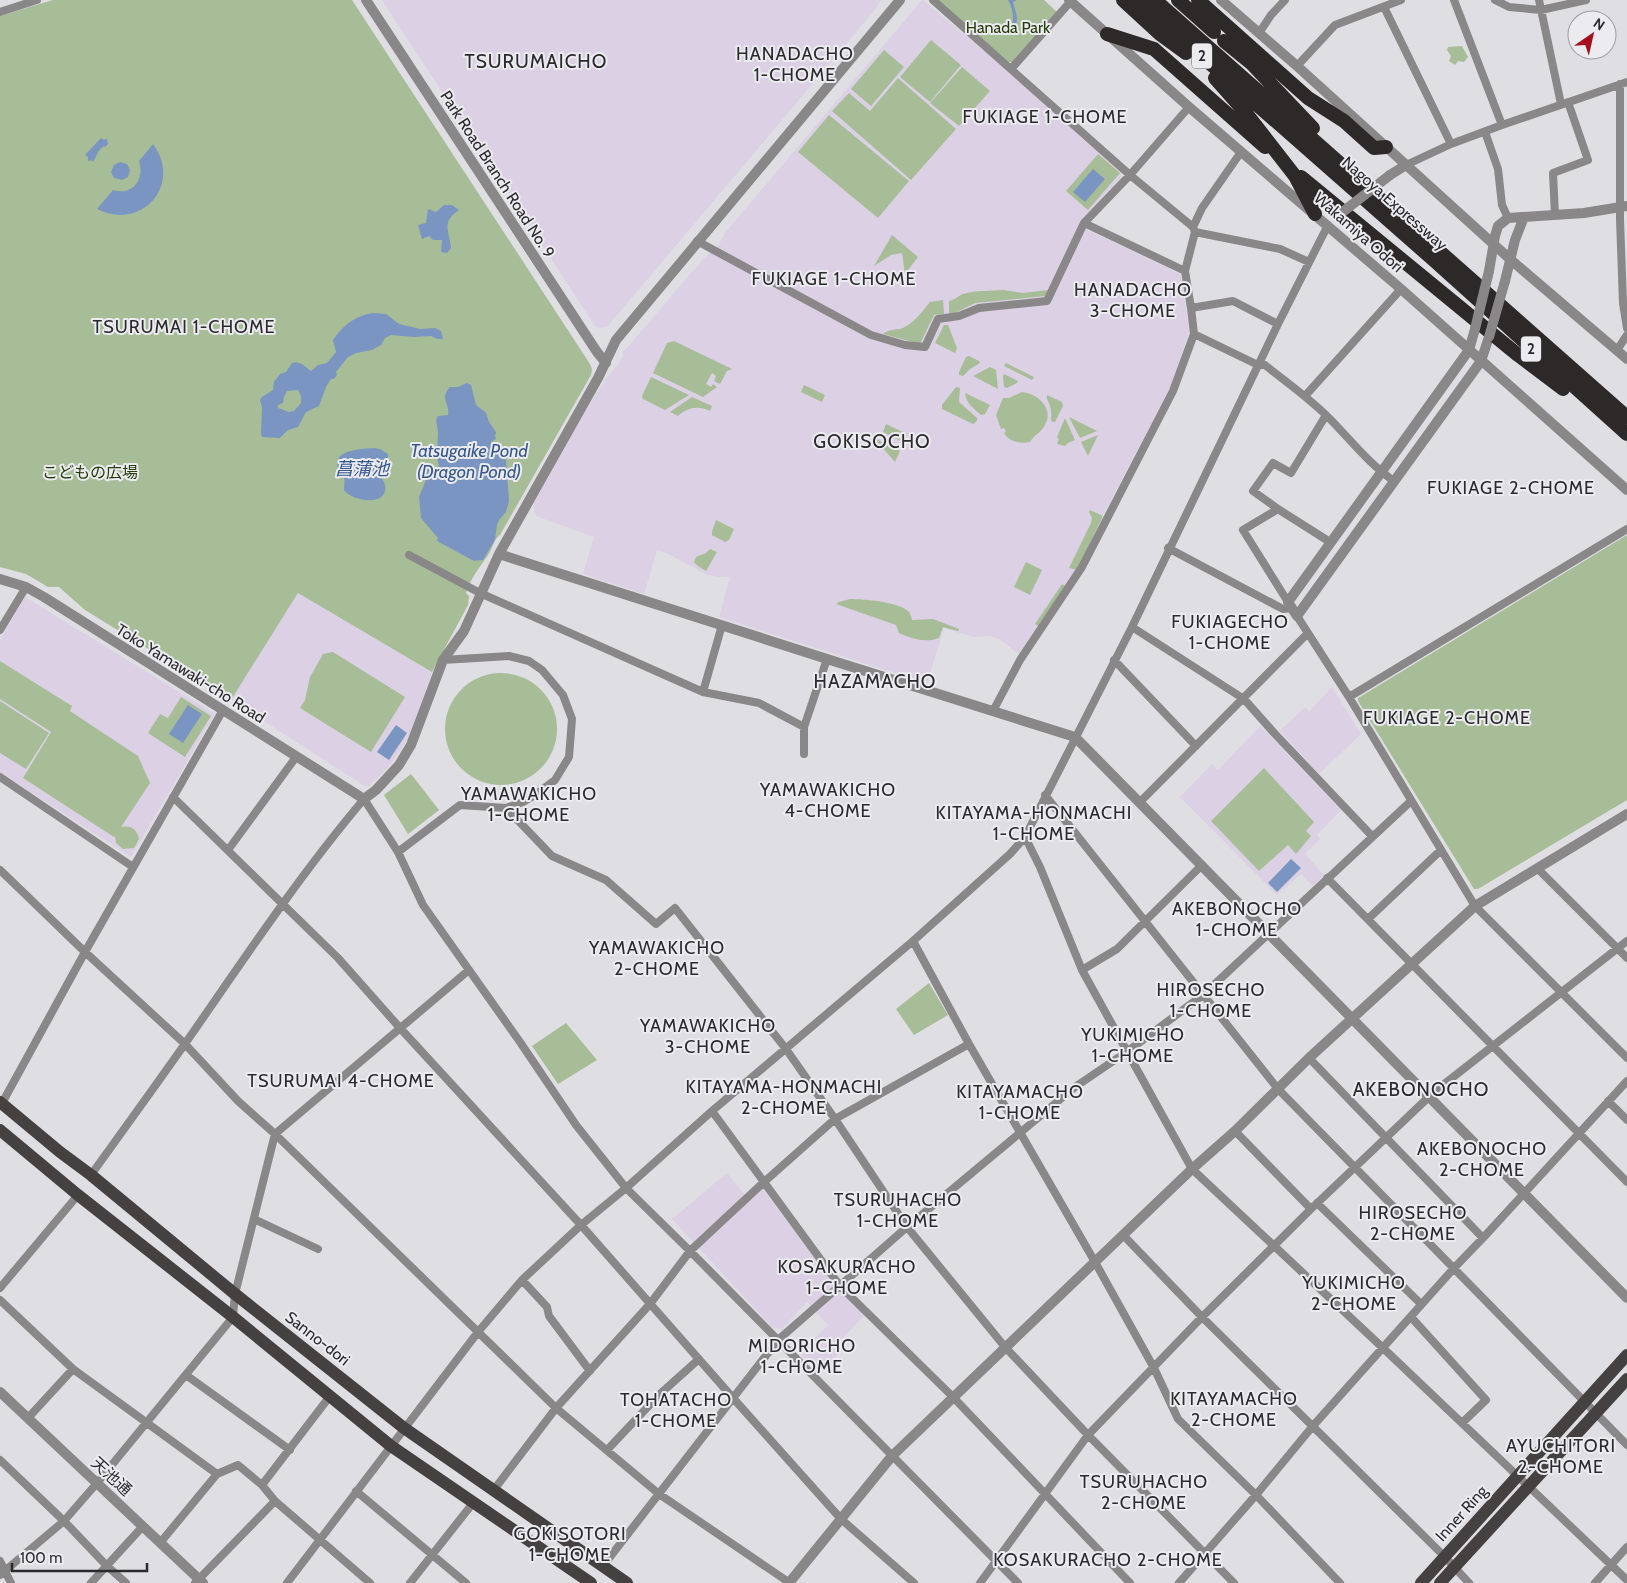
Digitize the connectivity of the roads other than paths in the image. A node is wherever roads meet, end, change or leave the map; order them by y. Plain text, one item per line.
1 (37, 0) edge
2 (366, 0) edge
3 (900, 0) edge
4 (933, 0) edge
5 (1123, 0) edge
6 (1138, 0) edge
7 (1155, 0) edge
8 (1178, 0) edge
9 (1198, 0) edge
10 (1221, 0) edge
11 (1285, 0) edge
12 (1401, 0) edge
13 (1454, 0) edge
14 (1495, 0) edge
15 (1539, 0) edge
16 (1586, 0) edge
17 (1070, 1) edge
18 (1384, 7) junction
19 (1541, 10) junction
20 (0, 12) edge
21 (1259, 33) junction
22 (1107, 34) junction
23 (1297, 66) junction
24 (1011, 69) junction
25 (1623, 83) edge
26 (1564, 103) junction
27 (1189, 107) junction
28 (1270, 109) junction
29 (1502, 125) junction
30 (1485, 132) junction
31 (1451, 144) junction
32 (1386, 147) junction
33 (1241, 152) junction
34 (1271, 152) dead end
35 (1406, 165) junction
36 (1130, 175) junction
37 (1301, 177) dead end
38 (1624, 206) edge
39 (1315, 214) junction
40 (1555, 215) junction
41 (1508, 218) junction
42 (1524, 218) junction
43 (1084, 223) junction
44 (1328, 225) junction
45 (1194, 230) junction
46 (697, 242) junction
47 (1493, 244) junction
48 (1443, 254) junction
49 (1511, 260) junction
50 (1309, 262) junction
51 (1185, 271) junction
52 (1401, 288) junction
53 (1625, 303) edge
54 (1192, 308) junction
55 (1278, 324) junction
56 (1627, 328) edge
57 (1194, 334) junction
58 (1627, 335) edge
59 (1469, 350) junction
60 (1617, 350) junction
61 (1627, 359) edge
62 (1481, 361) junction
63 (606, 363) junction
64 (1258, 365) junction
65 (1305, 396) junction
66 (1326, 415) junction
67 (1627, 416) edge
68 (1627, 436) edge
69 (1381, 472) junction
70 (1394, 481) junction
71 (1627, 490) edge
72 (1278, 509) junction
73 (1627, 529) edge
74 (1330, 542) junction
75 (1168, 548) junction
76 (499, 554) junction
77 (410, 555) dead end
78 (0, 579) edge
79 (26, 587) junction
80 (480, 593) junction
81 (1292, 609) junction
82 (722, 625) junction
83 (1132, 627) junction
84 (0, 630) edge
85 (1308, 632) junction
86 (827, 659) junction
87 (443, 660) junction
88 (1114, 660) junction
89 (703, 692) junction
90 (1349, 698) junction
91 (1244, 699) junction
92 (223, 710) junction
93 (993, 711) junction
94 (804, 727) junction
95 (1075, 737) junction
96 (1196, 746) junction
97 (804, 754) dead end
98 (296, 757) junction
99 (1, 780) edge
100 (1045, 795) junction
101 (173, 797) junction
102 (364, 799) junction
103 (1411, 801) junction
104 (1140, 802) junction
105 (506, 808) junction
106 (1627, 814) edge
107 (1372, 836) junction
108 (1025, 837) junction
109 (228, 850) junction
110 (1441, 850) junction
111 (398, 852) junction
112 (1202, 865) junction
113 (133, 867) junction
114 (1537, 868) junction
115 (0, 870) edge
116 (1327, 878) junction
117 (282, 902) junction
118 (1475, 906) junction
119 (1368, 919) junction
120 (1146, 922) junction
121 (1269, 932) junction
122 (913, 941) junction
123 (1627, 941) edge
124 (1618, 949) junction
125 (85, 952) junction
126 (1627, 958) edge
127 (1413, 964) junction
128 (468, 970) junction
129 (1082, 970) junction
130 (1561, 992) junction
131 (1203, 995) junction
132 (1353, 1018) junction
133 (400, 1028) junction
134 (185, 1044) junction
135 (968, 1044) junction
136 (1492, 1046) junction
137 (786, 1049) junction
138 (1128, 1051) junction
139 (1309, 1058) junction
140 (1627, 1058) edge
141 (1627, 1081) edge
142 (1278, 1089) junction
143 (1428, 1097) junction
144 (1608, 1101) junction
145 (1, 1104) edge
146 (712, 1111) junction
147 (835, 1119) junction
148 (1627, 1120) edge
149 (0, 1130) edge
150 (1235, 1131) junction
151 (1020, 1133) junction
152 (1579, 1133) junction
153 (275, 1134) junction
154 (1385, 1138) junction
155 (1354, 1168) junction
156 (1192, 1169) junction
157 (91, 1176) junction
158 (764, 1182) junction
159 (1627, 1182) edge
160 (626, 1188) junction
161 (1523, 1194) junction
162 (78, 1195) junction
163 (1317, 1203) junction
164 (1310, 1209) junction
165 (254, 1219) junction
166 (581, 1225) junction
167 (907, 1227) junction
168 (1124, 1236) junction
169 (1483, 1238) junction
170 (1274, 1246) junction
171 (318, 1250) dead end
172 (690, 1251) junction
173 (1095, 1262) junction
174 (1454, 1268) junction
175 (522, 1280) junction
176 (840, 1286) junction
177 (0, 1288) edge
178 (235, 1294) junction
179 (1627, 1298) edge
180 (0, 1300) edge
181 (650, 1304) junction
182 (1422, 1304) junction
183 (1411, 1316) junction
184 (233, 1317) junction
185 (1202, 1318) junction
186 (478, 1332) junction
187 (778, 1340) junction
188 (1005, 1347) junction
189 (1383, 1348) junction
190 (1627, 1355) edge
191 (699, 1359) junction
192 (1154, 1368) junction
193 (73, 1369) junction
194 (590, 1370) junction
195 (186, 1375) junction
196 (1627, 1379) edge
197 (0, 1392) edge
198 (330, 1396) junction
199 (953, 1397) junction
200 (733, 1398) junction
201 (1586, 1402) junction
202 (556, 1408) junction
203 (1596, 1413) junction
204 (28, 1418) junction
205 (146, 1423) junction
206 (1462, 1423) junction
207 (1312, 1427) junction
208 (404, 1428) junction
209 (1088, 1435) junction
210 (1627, 1445) edge
211 (391, 1446) junction
212 (290, 1450) junction
213 (607, 1450) junction
214 (892, 1456) junction
215 (0, 1460) edge
216 (218, 1474) junction
217 (1517, 1476) junction
218 (97, 1483) junction
219 (262, 1485) junction
220 (1528, 1487) junction
221 (356, 1491) junction
222 (493, 1491) junction
223 (1045, 1493) junction
224 (659, 1494) junction
225 (1256, 1495) junction
226 (275, 1501) junction
227 (473, 1503) junction
228 (841, 1519) junction
229 (64, 1521) junction
230 (143, 1526) junction
231 (319, 1538) junction
232 (160, 1542) junction
233 (1627, 1547) edge
234 (1205, 1554) junction
235 (434, 1555) junction
236 (1444, 1556) junction
237 (0, 1561) edge
238 (997, 1561) junction
239 (1612, 1565) junction
240 (107, 1566) junction
241 (602, 1566) junction
242 (1454, 1568) junction
243 (3, 1573) edge
244 (1627, 1580) edge
245 (199, 1582) edge
246 (587, 1582) edge
247 (11, 1583) edge
248 (91, 1583) edge
249 (126, 1583) edge
250 (286, 1583) edge
251 (370, 1583) edge
252 (410, 1583) edge
253 (466, 1583) edge
254 (627, 1583) edge
255 (790, 1583) edge
256 (914, 1583) edge
257 (980, 1583) edge
258 (1018, 1583) edge
259 (1130, 1583) edge
260 (1178, 1583) edge
261 (1234, 1583) edge
262 (1340, 1583) edge
263 (1421, 1583) edge
264 (1440, 1583) edge
265 (1469, 1583) edge
266 (1595, 1583) edge

1 - 20 street
2 - 63 street, Park Road Branch Road No. 9
3 - 46 street
4 - 24 street
5 - 39 highway
6 - 28 highway, Nagoya Expressway / 2
7 - 28 highway, Nagoya Expressway / 2
8 - 48 highway
9 - 32 highway
10 - 21 street
11 - 21 street
12 - 18 street
13 - 29 street
14 - 19 street
15 - 19 street
16 - 19 street
17 - 22 street, Wakamiya Odori
17 - 24 street
18 - 23 street
18 - 31 street
19 - 26 street
21 - 23 street
22 - 27 street, Wakamiya Odori
22 - 34 highway
23 - 32 street
24 - 36 street
25 - 26 street
25 - 38 street
26 - 29 street
26 - 40 street
27 - 33 street, Wakamiya Odori
27 - 36 street
28 - 48 highway, Nagoya Expressway / 2
28 - 68 highway, Nagoya Expressway / 2
29 - 30 street
30 - 31 street
30 - 41 street
31 - 35 street
32 - 35 street
33 - 39 street, Wakamiya Odori
33 - 45 street
35 - 44 street, bridge
35 - 47 street
36 - 43 street
36 - 45 street
37 - 68 highway
38 - 40 street
38 - 53 street
39 - 44 street, Wakamiya Odori
40 - 42 street
41 - 42 street
41 - 47 street
42 - 49 street
43 - 46 street
43 - 51 street
44 - 50 street
44 - 52 street, Wakamiya Odori
45 - 50 street
45 - 51 street
46 - 63 street
47 - 49 street
47 - 59 street, bridge
48 - 67 highway, Nagoya Expressway / 2
49 - 60 street
49 - 62 street, bridge
50 - 55 street
51 - 54 street
52 - 59 street, Wakamiya Odori
52 - 65 street
53 - 56 street
54 - 55 street
54 - 57 street
55 - 64 street
57 - 64 street
57 - 93 street
58 - 60 street
59 - 62 street, Wakamiya Odori
59 - 69 street
60 - 61 street
62 - 70 street
62 - 71 street, Wakamiya Odori
63 - 76 street
64 - 65 street
64 - 75 street
65 - 66 street
66 - 69 street
66 - 72 street
69 - 70 street
69 - 74 street
70 - 81 street
72 - 74 street
72 - 81 street
73 - 90 street
74 - 81 street
75 - 81 street
75 - 83 street
76 - 80 street
76 - 82 street
77 - 80 street
78 - 79 street, Toko Yamawaki-cho Road
79 - 84 street
79 - 92 street, Toko Yamawaki-cho Road
80 - 87 street
80 - 89 street
81 - 85 street
82 - 86 street
82 - 89 street
83 - 88 street
83 - 91 street
85 - 90 street
85 - 91 street
86 - 93 street
86 - 94 street
87 - 102 street
87 - 105 street
88 - 95 street
88 - 96 street
89 - 94 street
90 - 103 street
91 - 96 street
91 - 107 street
92 - 98 street, Toko Yamawaki-cho Road
92 - 101 street
93 - 95 street
94 - 97 street
95 - 100 street
95 - 104 street
96 - 104 street
98 - 102 street, Toko Yamawaki-cho Road
98 - 109 street
99 - 113 street
100 - 108 street
100 - 120 street
101 - 109 street
101 - 113 street
102 - 111 street
102 - 117 street
103 - 107 street
103 - 110 street
104 - 112 street
105 - 111 street
105 - 137 street
106 - 114 street
107 - 116 street
108 - 122 street
108 - 129 street
109 - 117 street
110 - 118 street
110 - 119 street
111 - 128 street
112 - 120 street
112 - 121 street
113 - 125 street
114 - 118 street
114 - 124 street
115 - 125 street
116 - 119 street
116 - 121 street
117 - 133 street
117 - 134 street
118 - 127 street
118 - 130 street
119 - 127 street
120 - 129 street
120 - 131 street
121 - 131 street
121 - 132 street
122 - 135 street
122 - 137 street
123 - 124 street
124 - 126 street
124 - 130 street
125 - 134 street
125 - 145 street
127 - 132 street
127 - 136 street
128 - 133 street
128 - 160 street
129 - 138 street
130 - 136 street
130 - 140 street
131 - 138 street
131 - 142 street
132 - 139 street
132 - 143 street
133 - 153 street
133 - 166 street
134 - 153 street
134 - 157 street
135 - 147 street
135 - 151 street
136 - 143 street
136 - 152 street
137 - 146 street
137 - 147 street
138 - 151 street
138 - 156 street
139 - 142 street
139 - 154 street
141 - 144 street
142 - 150 street
142 - 155 street
143 - 154 street
143 - 161 street
144 - 148 street
144 - 152 street
145 - 157 main road, Sanno-dori
146 - 158 street
146 - 160 street
147 - 158 street
147 - 167 street
149 - 162 main road
150 - 156 street
150 - 164 street
151 - 167 street
151 - 173 street
152 - 159 street
152 - 161 street
153 - 165 street
153 - 186 street
154 - 155 street
154 - 169 street
155 - 163 street
155 - 174 street
156 - 168 street
156 - 170 street
157 - 178 main road, Sanno-dori
158 - 172 street
158 - 176 street
160 - 166 street
160 - 172 street
161 - 169 street
161 - 179 street
162 - 177 street
162 - 184 main road
163 - 164 street
163 - 182 street
164 - 170 street
165 - 171 street
165 - 178 street
166 - 175 street
166 - 181 street
167 - 176 street
167 - 188 street
168 - 173 street
168 - 185 street
169 - 174 street
170 - 185 street
170 - 189 street
172 - 181 street
172 - 187 street
173 - 188 street
173 - 192 street
174 - 182 street
174 - 201 street
175 - 186 street
175 - 194 street
176 - 187 street
176 - 199 street
178 - 184 street
178 - 208 main road, Sanno-dori
180 - 193 street
181 - 191 street
181 - 194 street
182 - 183 street
183 - 189 street
183 - 206 street
184 - 195 street
184 - 198 main road
185 - 192 street
185 - 207 street
186 - 202 street
186 - 208 street
187 - 200 street
187 - 214 street
188 - 199 street
188 - 209 street
189 - 206 street
189 - 207 street
190 - 201 main road, Inner Ring
191 - 200 street
191 - 213 street
192 - 209 street
192 - 225 street
193 - 204 street
193 - 205 street
194 - 202 street
195 - 205 street
195 - 212 street
196 - 203 main road, Inner Ring
197 - 204 street, 天池通
198 - 211 main road
198 - 212 street
199 - 214 street
199 - 223 street
200 - 224 street
200 - 228 street
201 - 203 street
201 - 217 main road, Inner Ring
202 - 213 street
202 - 222 street
203 - 210 street
203 - 220 main road, Inner Ring
204 - 218 street, 天池通
205 - 216 street
205 - 218 street
206 - 217 street
207 - 225 street
207 - 236 street
208 - 211 street
208 - 222 main road, Sanno-dori
209 - 223 street
209 - 234 street
211 - 221 street
211 - 227 main road
212 - 219 street
213 - 224 street
214 - 228 street
214 - 238 street
215 - 229 street
216 - 219 street
216 - 232 street
217 - 220 street
217 - 236 main road, Inner Ring
218 - 229 street
218 - 230 street, 天池通
219 - 226 street
220 - 239 street
220 - 242 main road, Inner Ring
221 - 231 street
221 - 235 street
222 - 241 main road, Sanno-dori
223 - 238 street
223 - 259 street
224 - 241 street
224 - 255 street
225 - 234 street
225 - 262 street
226 - 231 street
226 - 245 street
227 - 235 street
227 - 246 main road
228 - 255 street
228 - 256 street
229 - 240 street
229 - 243 street
230 - 232 street, 天池通
230 - 240 street
231 - 250 street
231 - 251 street
232 - 245 street, 天池通
233 - 239 street
234 - 260 street
234 - 261 street
235 - 252 street
235 - 253 street
236 - 242 street
236 - 263 main road, Inner Ring
237 - 243 street
238 - 257 street
238 - 258 street
239 - 244 street
239 - 266 street
240 - 248 street
240 - 249 street
241 - 254 main road, Sanno-dori
242 - 264 main road, Inner Ring
242 - 265 street
243 - 247 street

